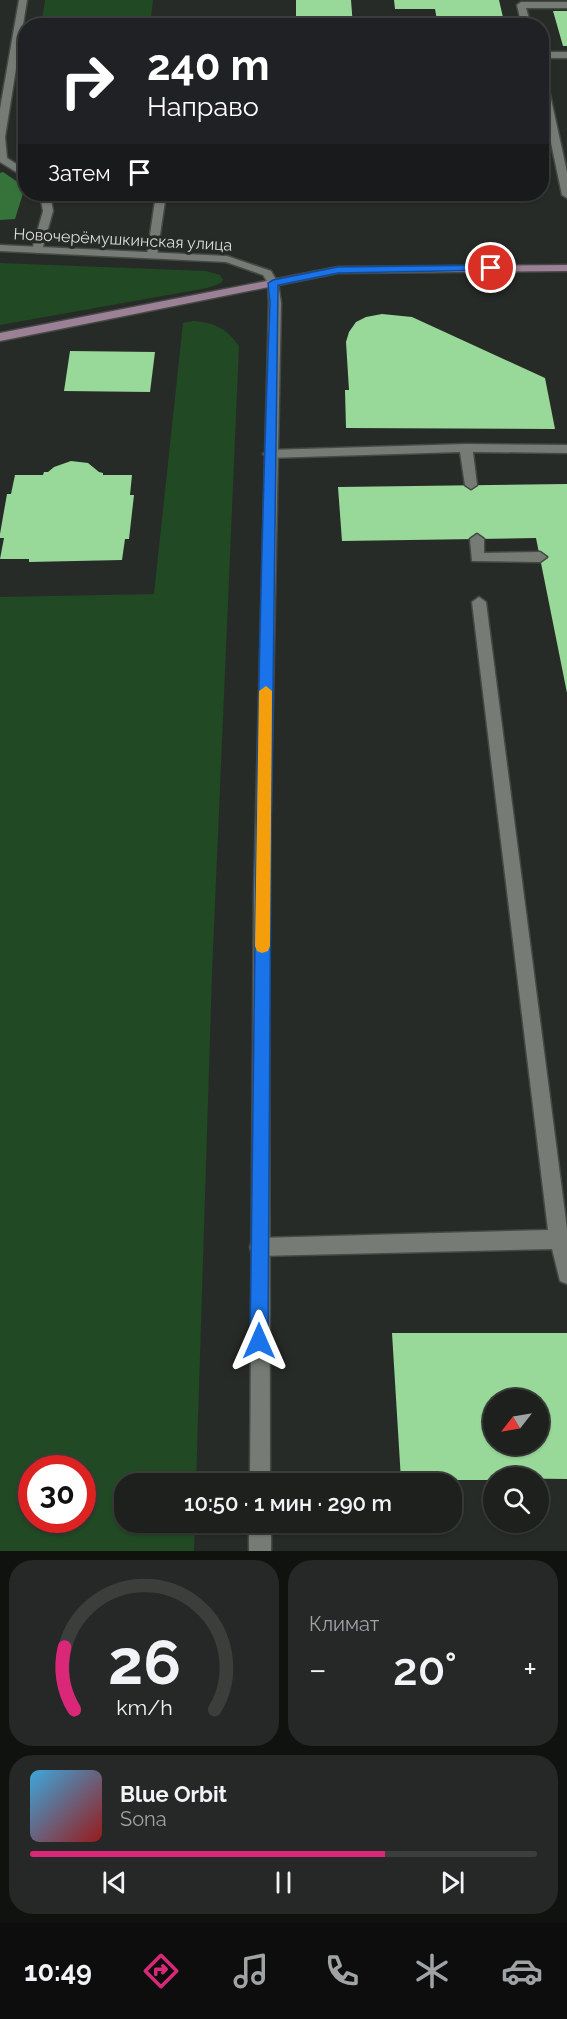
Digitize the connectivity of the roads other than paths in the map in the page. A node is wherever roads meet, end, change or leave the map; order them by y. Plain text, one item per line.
1 (23, 0) edge
2 (567, 5) edge
3 (20, 18) edge
4 (525, 18) edge
5 (18, 30) edge
6 (549, 55) edge
7 (567, 55) edge
8 (549, 113) edge
9 (18, 170) edge
10 (567, 195) edge
11 (46, 201) edge
12 (160, 201) edge
13 (0, 248) edge
14 (37, 250) junction
15 (152, 255) junction
16 (567, 268) edge
17 (273, 283) junction
18 (0, 337) edge
19 (466, 448) junction
20 (567, 449) edge
21 (269, 454) junction
22 (471, 485) dead end
23 (477, 539) dead end
24 (540, 557) dead end
25 (479, 602) dead end
26 (563, 1240) edge
27 (259, 1246) junction
28 (567, 1274) edge
29 (260, 1473) edge
30 (260, 1533) edge
31 (260, 1551) edge

1 - 3 street
2 - 4 street
5 - 9 street
6 - 7 street
8 - 10 street
11 - 14 street
12 - 15 street
13 - 14 street, Новочерёмушкинская улица
14 - 15 street, Новочерёмушкинская улица
15 - 17 street, Новочерёмушкинская улица
16 - 17 street
17 - 18 street
17 - 21 street
19 - 20 street
19 - 21 street
19 - 22 street
21 - 27 street
23 - 24 street
25 - 26 street
26 - 27 street
26 - 28 street
27 - 29 street
30 - 31 street

